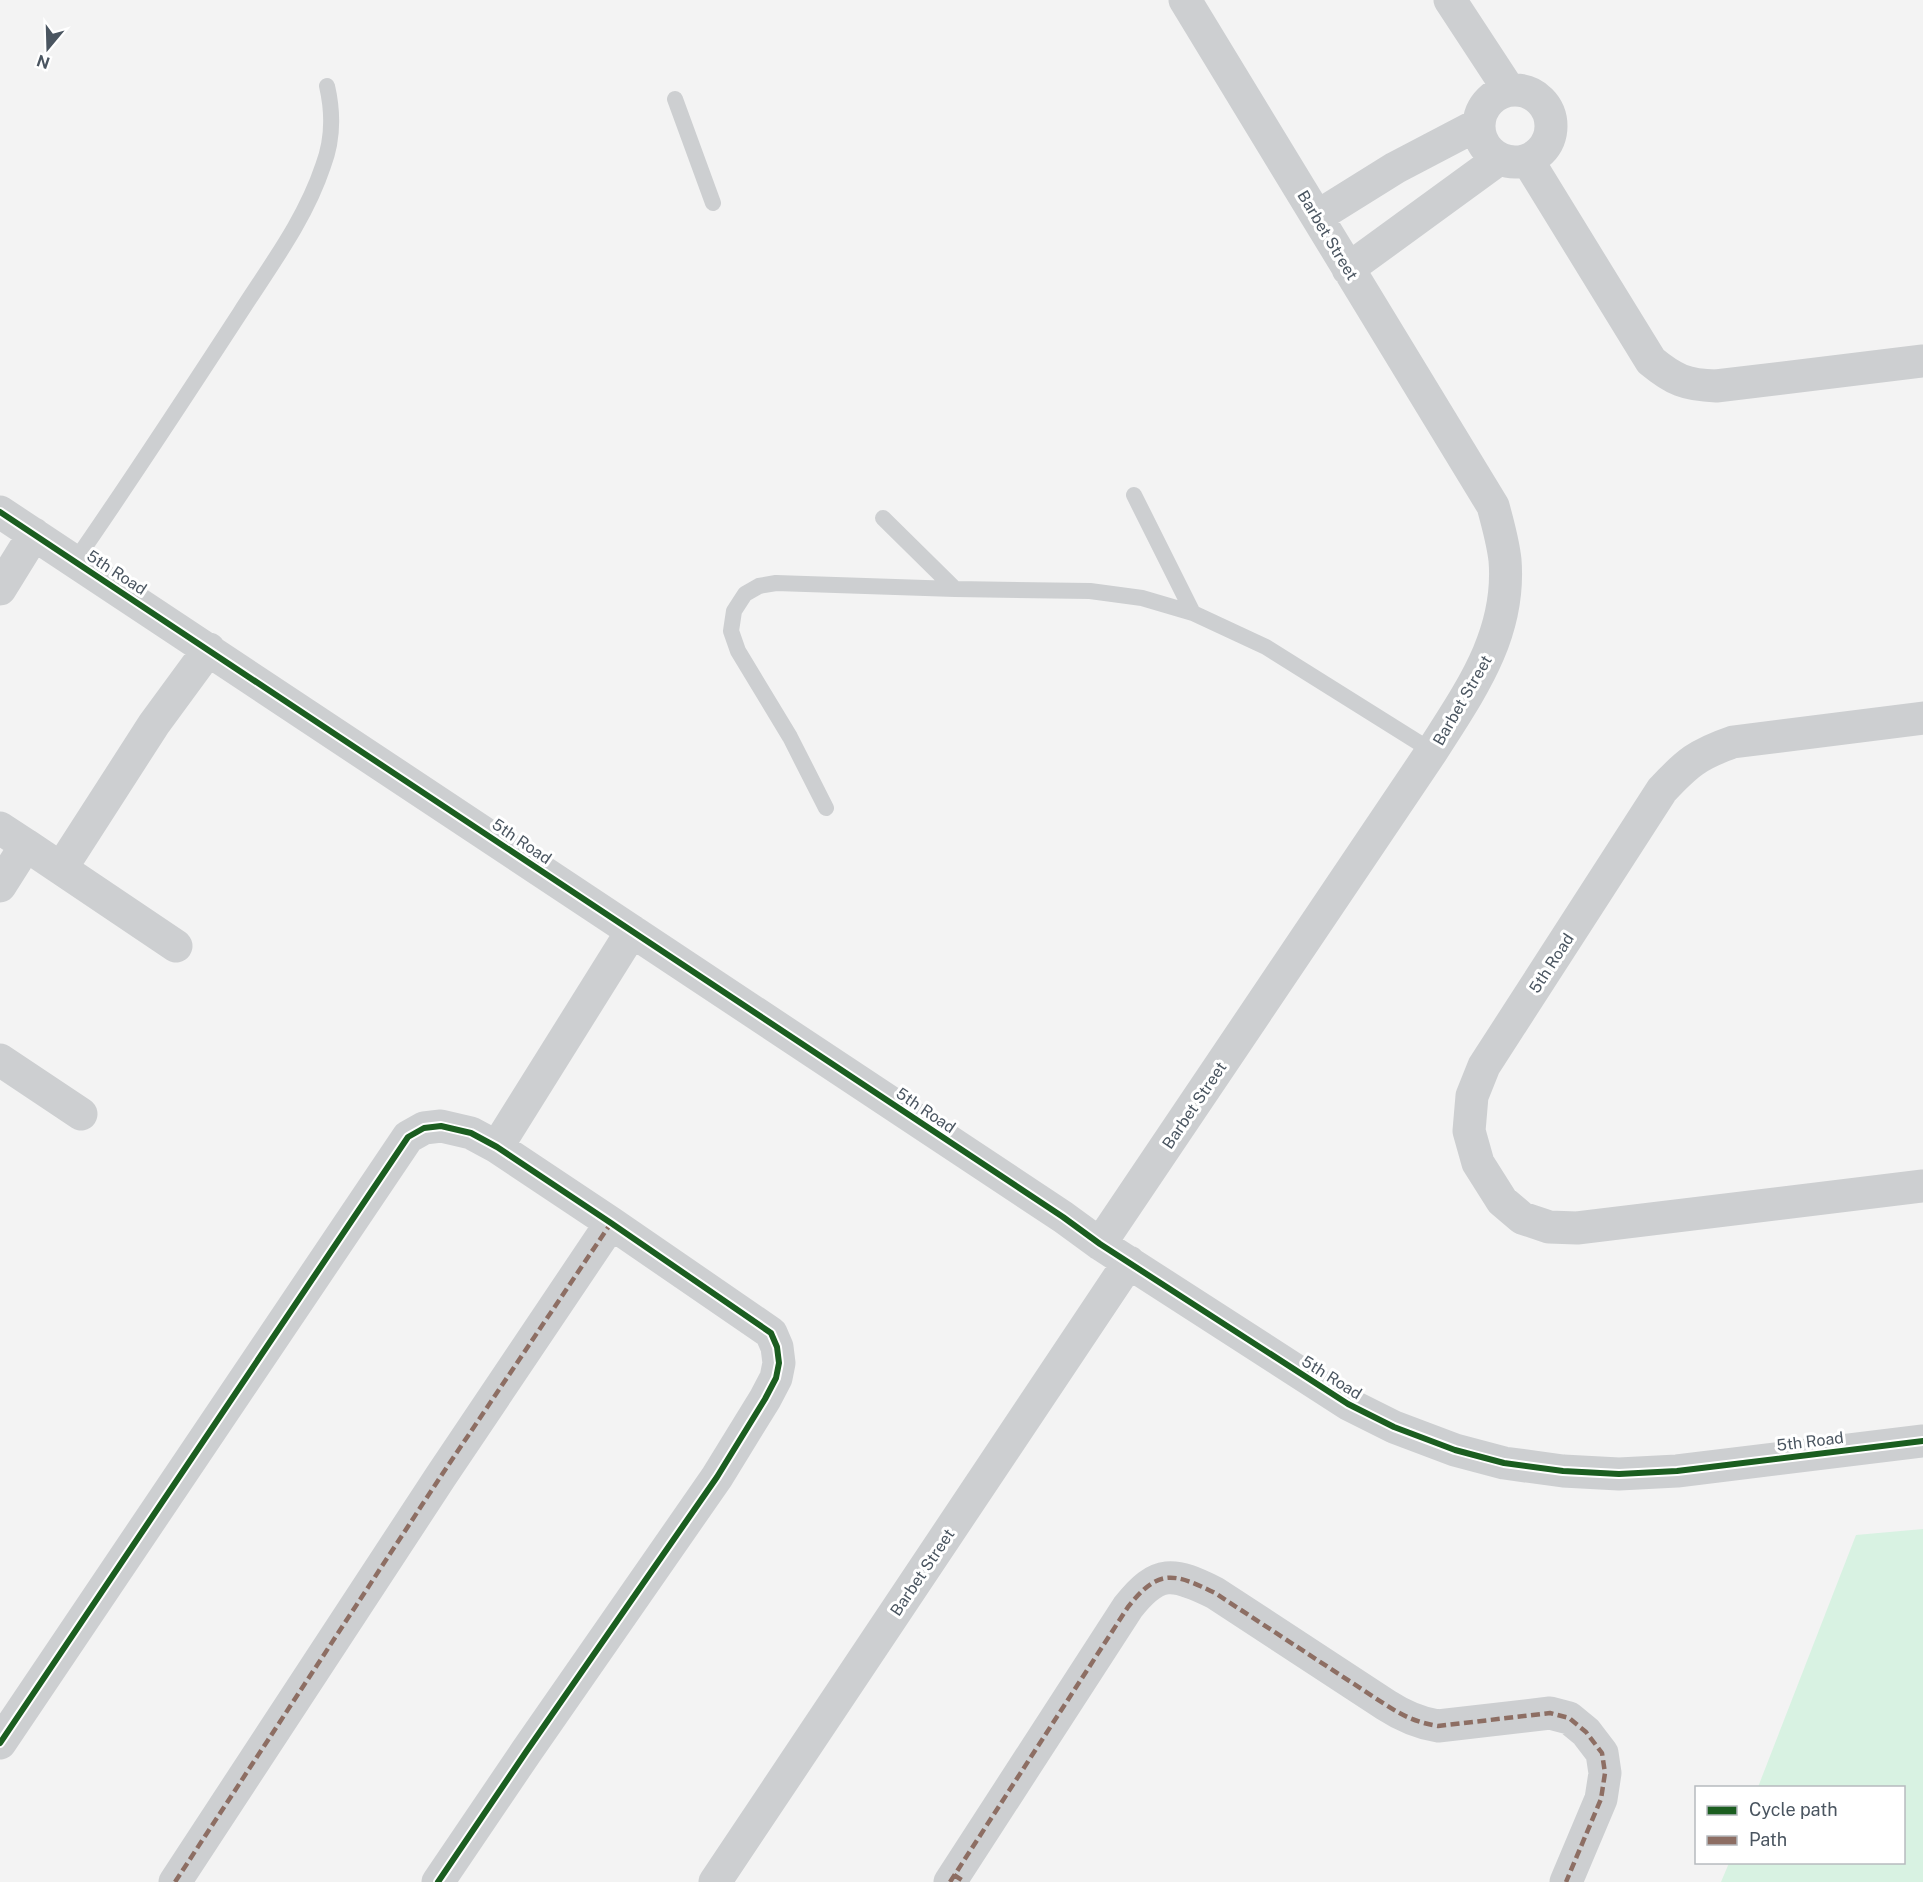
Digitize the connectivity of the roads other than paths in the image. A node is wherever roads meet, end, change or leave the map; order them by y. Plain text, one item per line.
1 (1185, 0) edge
2 (1450, 0) edge
3 (327, 86) dead end
4 (1509, 90) junction
5 (675, 99) dead end
6 (1479, 124) junction
7 (1514, 160) junction
8 (713, 203) dead end
9 (1318, 216) junction
10 (1348, 269) junction
11 (1923, 361) edge
12 (1134, 495) dead end
13 (0, 512) edge
14 (883, 518) dead end
15 (34, 534) junction
16 (75, 561) junction
17 (0, 589) edge
18 (955, 590) junction
19 (1193, 613) junction
20 (209, 649) junction
21 (1923, 718) edge
22 (1432, 751) junction
23 (826, 808) dead end
24 (13, 836) edge
25 (62, 867) junction
26 (0, 886) edge
27 (632, 931) junction
28 (176, 946) dead end
29 (0, 1060) edge
30 (81, 1114) dead end
31 (497, 1147) junction
32 (1923, 1186) edge
33 (611, 1223) junction
34 (1101, 1244) junction
35 (1129, 1262) junction
36 (1923, 1441) edge
37 (0, 1743) edge
38 (956, 1880) edge
39 (175, 1882) edge
40 (438, 1882) edge
41 (715, 1882) edge
42 (1566, 1882) edge

1 - 9 street, Barbet Street
2 - 4 street
3 - 16 lane
4 - 6 street
4 - 7 street
5 - 8 lane
6 - 7 street
6 - 9 street
7 - 10 street
7 - 11 street
9 - 10 street, Barbet Street
10 - 22 street, Barbet Street
12 - 19 lane
13 - 15 street, 5th Road
14 - 18 lane
15 - 16 street, 5th Road
15 - 17 street
16 - 20 street, 5th Road
18 - 19 lane
18 - 23 lane
19 - 22 lane
20 - 25 street
20 - 27 street, 5th Road
21 - 32 street, 5th Road
22 - 34 street, Barbet Street
24 - 25 street
24 - 26 street
25 - 28 street
27 - 31 street
27 - 34 street, 5th Road
29 - 30 street
31 - 33 street
31 - 37 street
33 - 39 street
33 - 40 street
34 - 35 street, 5th Road
35 - 36 street, 5th Road
35 - 41 street, Barbet Street
38 - 42 street

